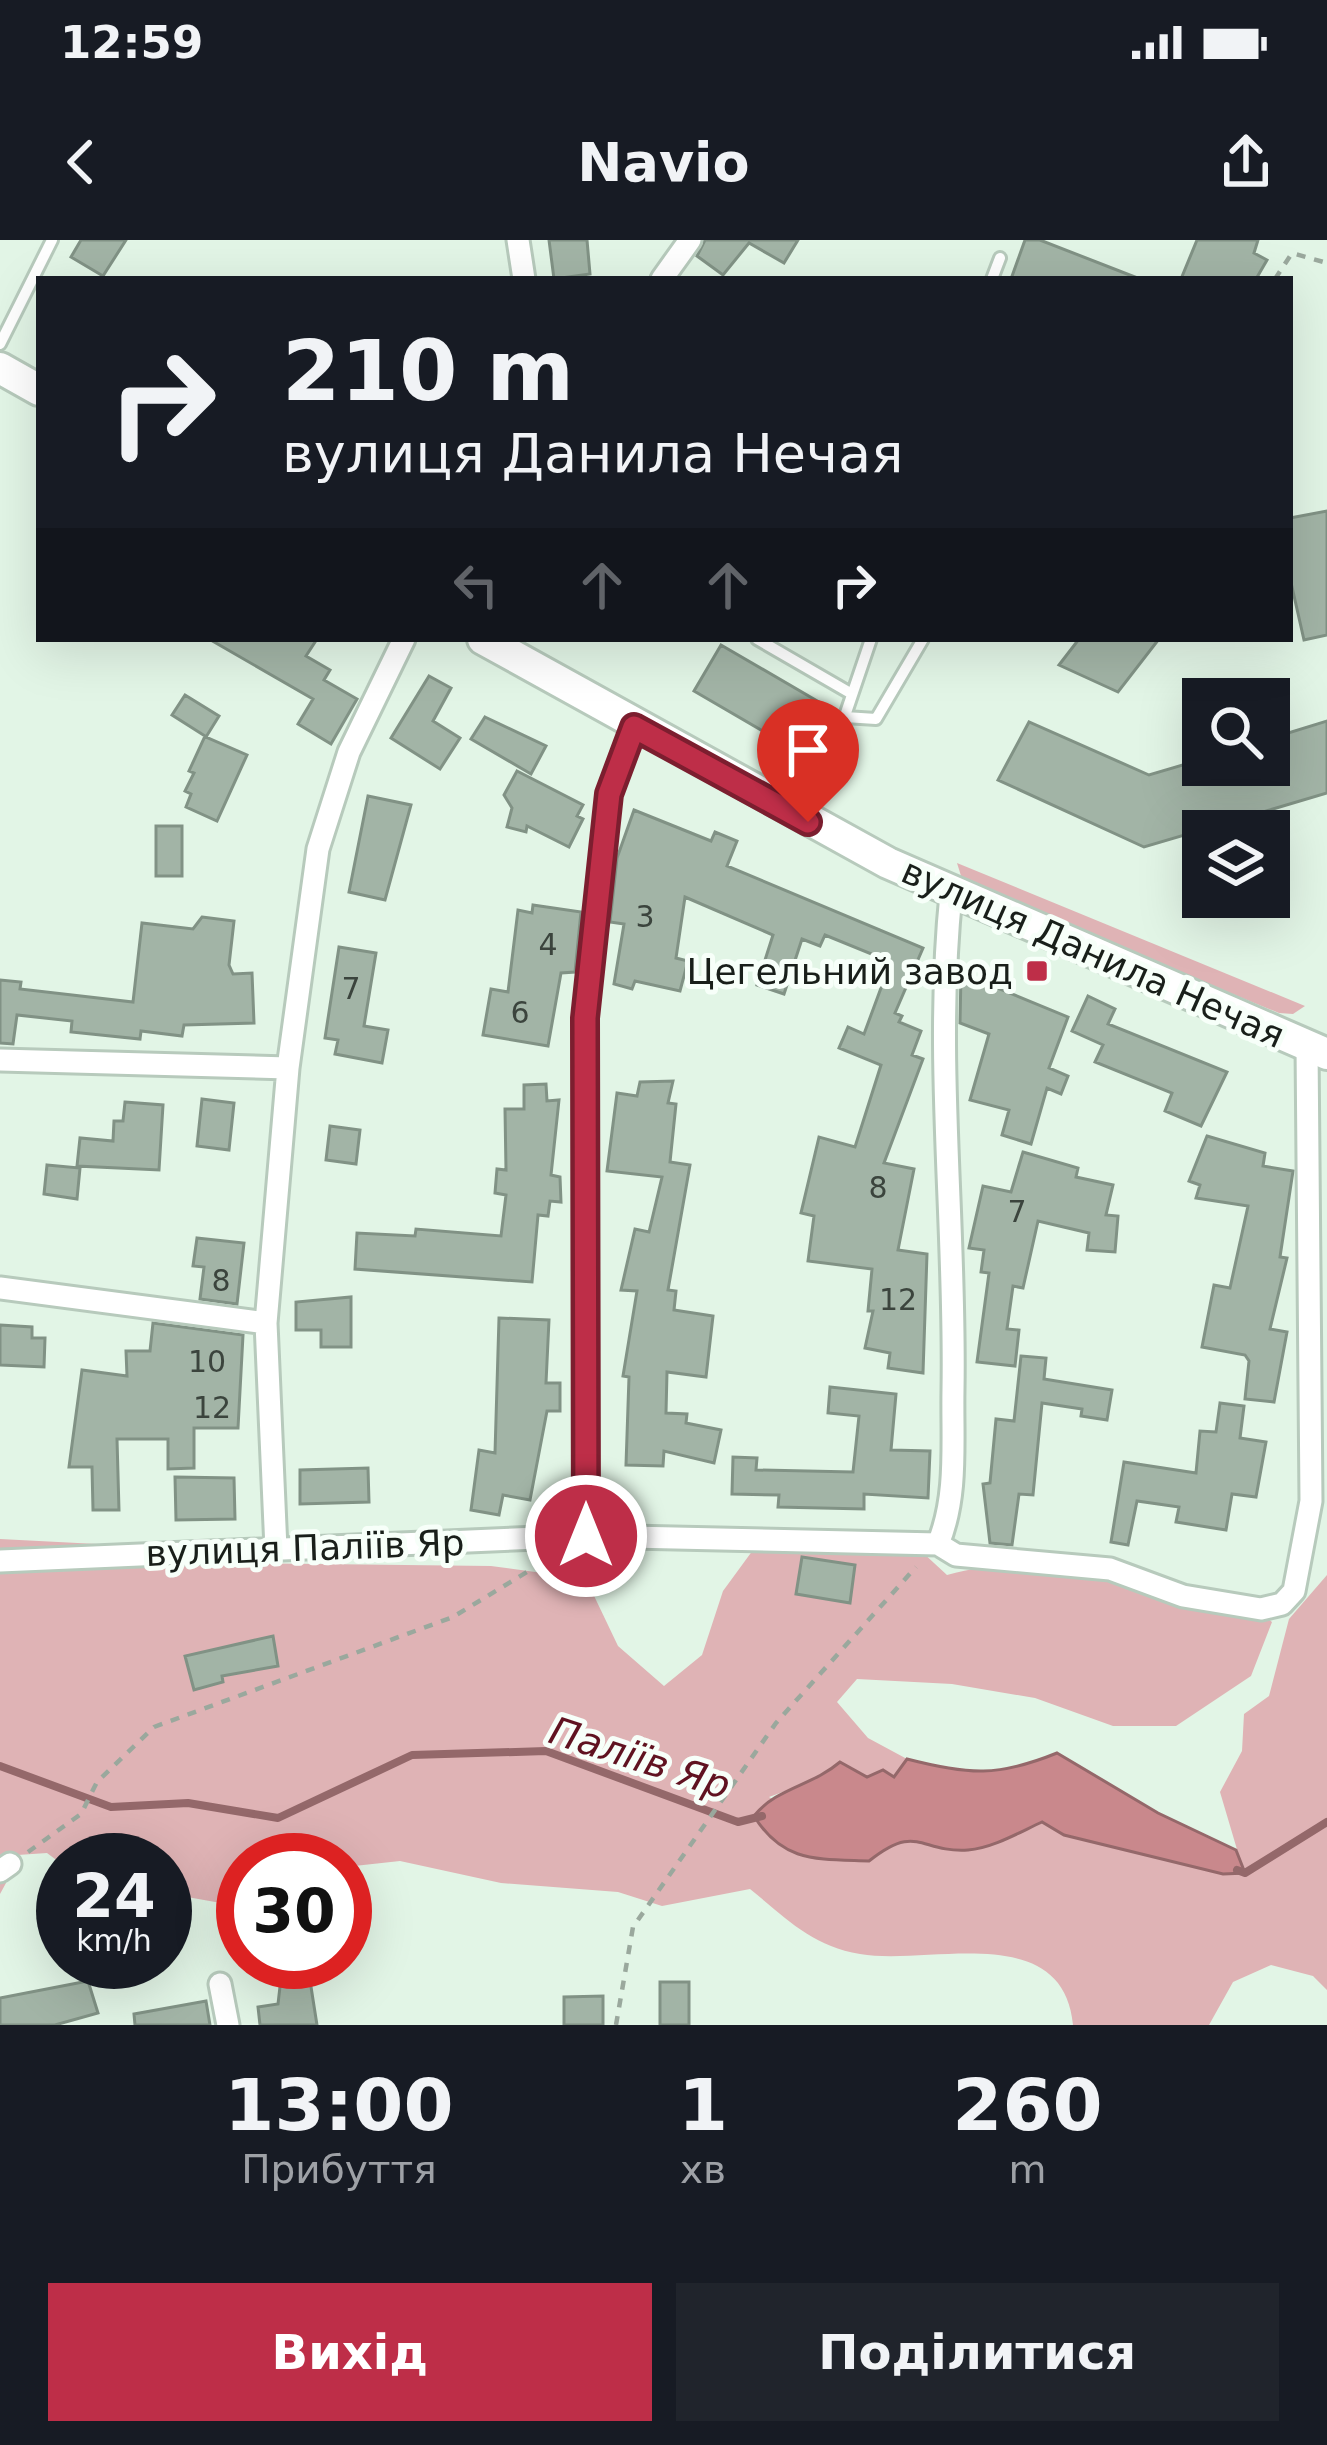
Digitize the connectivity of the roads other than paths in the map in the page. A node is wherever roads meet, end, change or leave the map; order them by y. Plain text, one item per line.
1 (52, 240) edge
2 (518, 240) edge
3 (690, 240) edge
4 (1000, 258) dead end
5 (524, 276) edge
6 (664, 276) edge
7 (993, 276) edge
8 (0, 344) edge
9 (0, 368) edge
10 (36, 388) edge
11 (403, 642) edge
12 (488, 642) edge
13 (762, 642) edge
14 (870, 642) edge
15 (921, 642) edge
16 (852, 694) junction
17 (845, 717) junction
18 (634, 727) junction
19 (808, 822) junction
20 (950, 894) junction
21 (1317, 1050) edge
22 (0, 1060) edge
23 (288, 1068) junction
24 (0, 1288) edge
25 (266, 1323) junction
26 (586, 1536) junction
27 (938, 1544) junction
28 (276, 1549) junction
29 (0, 1561) edge
30 (221, 1989) edge
31 (228, 2025) edge

1 - 8 lane
2 - 5 street
3 - 6 street
4 - 7 lane
9 - 10 main road
11 - 23 street
12 - 18 main road, вулиця Данила Нечая
13 - 16 lane
14 - 16 lane
15 - 17 lane
16 - 17 lane
17 - 19 lane
18 - 19 main road, вулиця Данила Нечая
18 - 26 street
19 - 20 main road, вулиця Данила Нечая
20 - 21 main road, вулиця Данила Нечая
20 - 27 street
21 - 27 street, вулиця Паліїв Яр
22 - 23 street
23 - 25 street
24 - 25 street
25 - 28 street
26 - 27 street, вулиця Паліїв Яр
26 - 28 street, вулиця Паліїв Яр
28 - 29 street, вулиця Паліїв Яр
30 - 31 street

